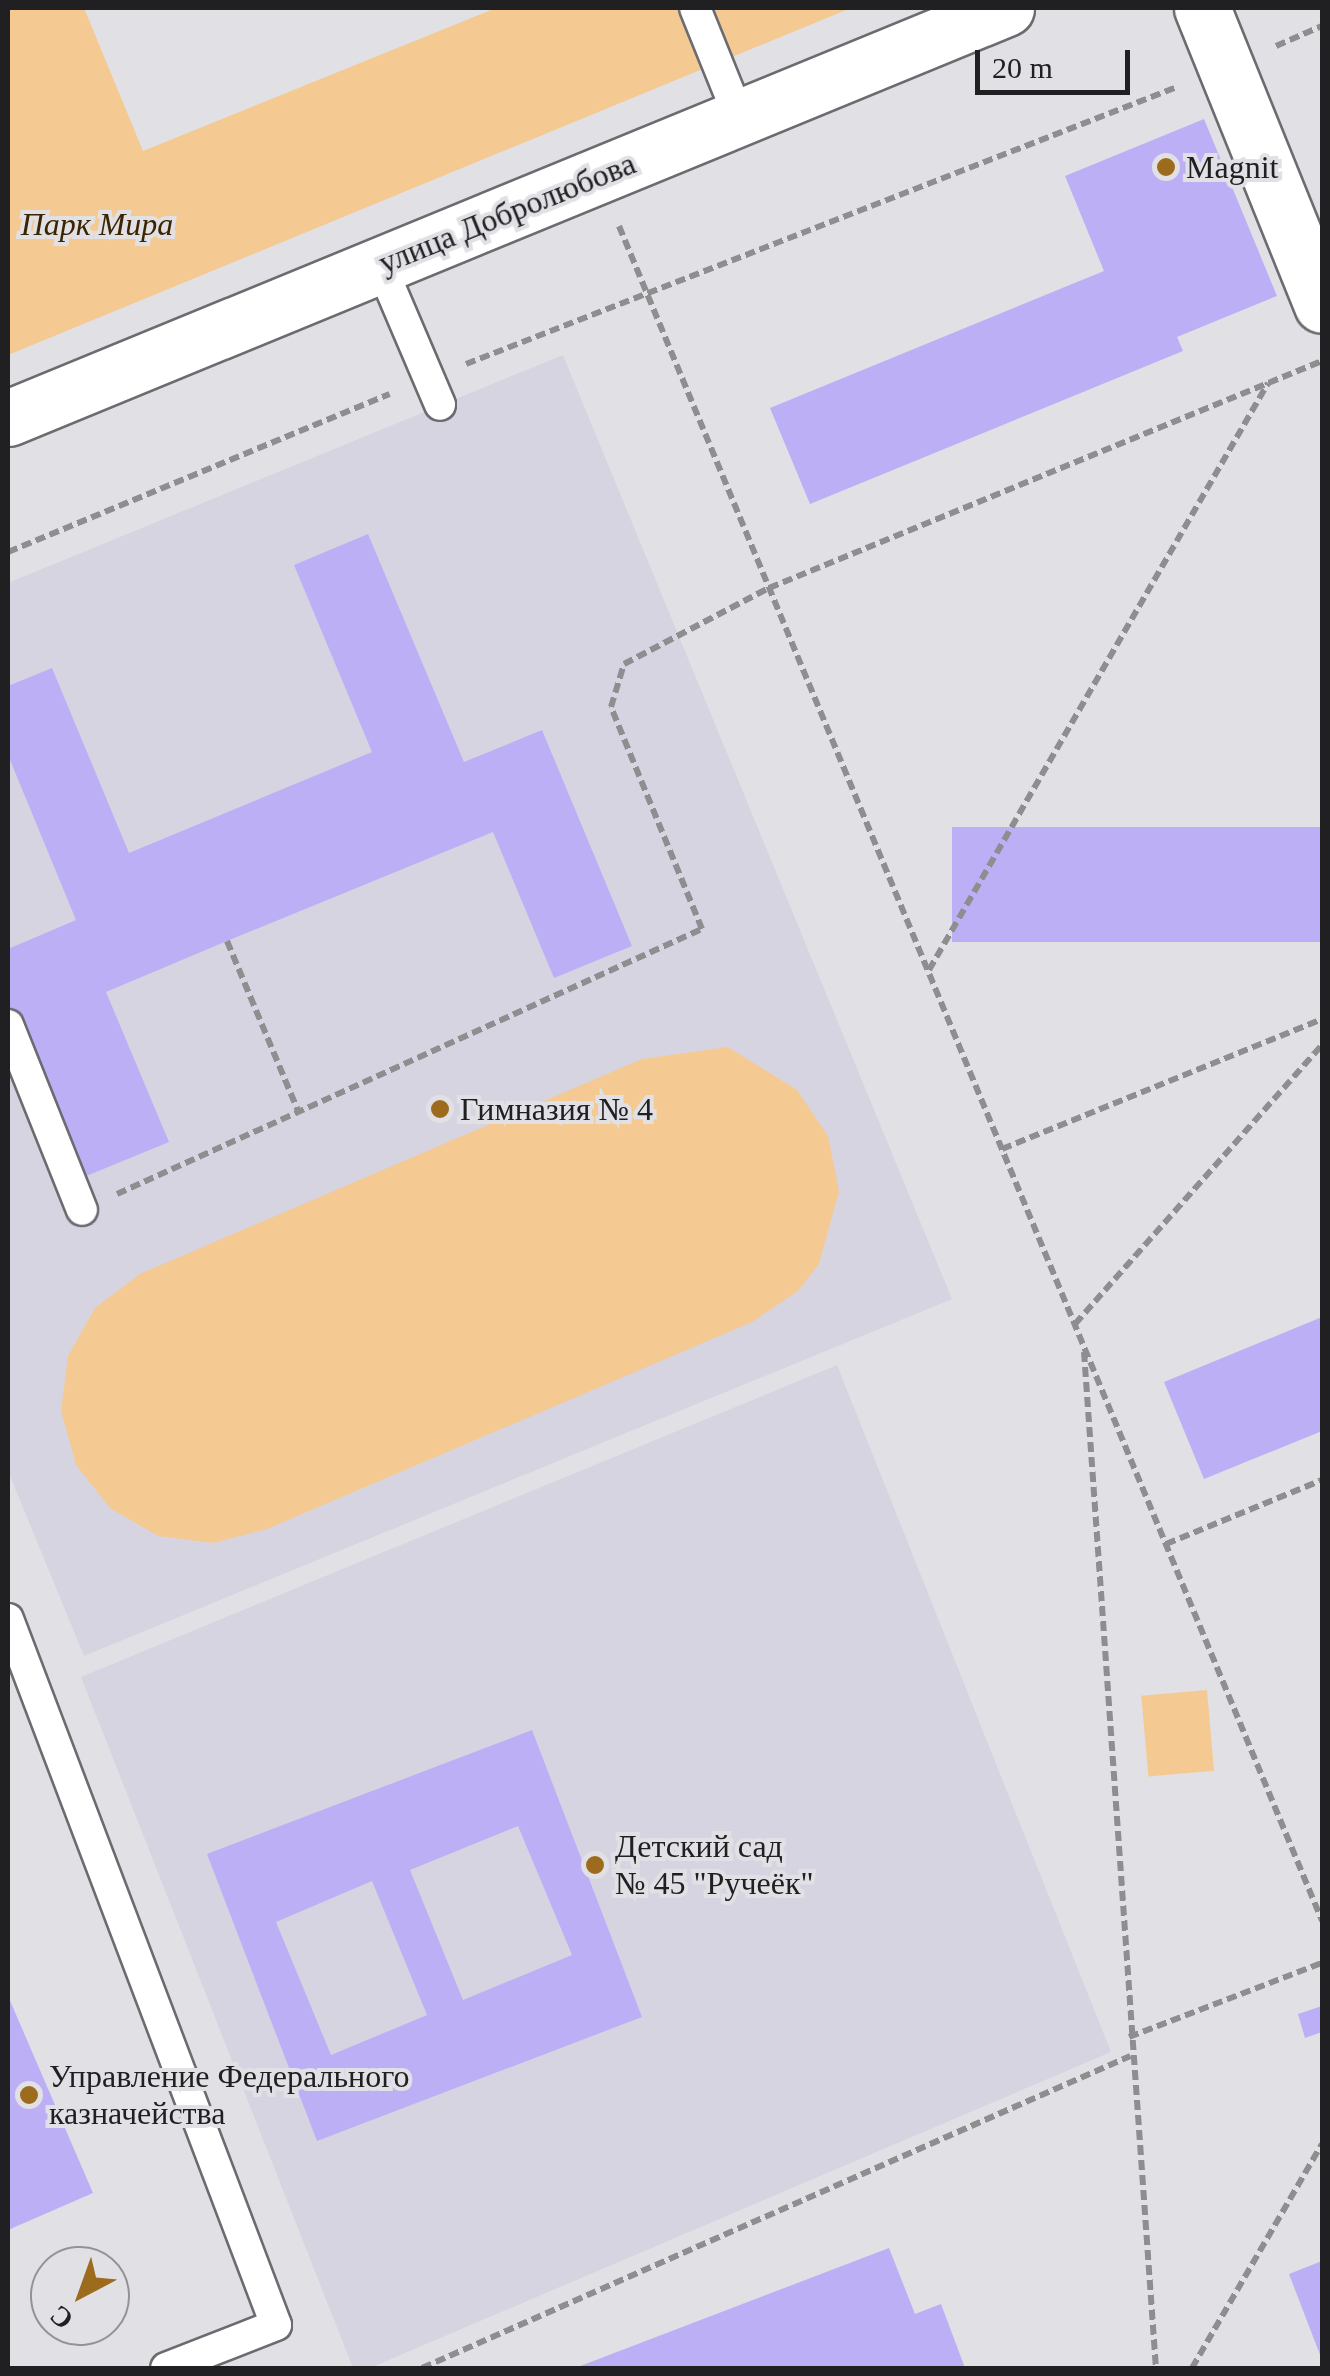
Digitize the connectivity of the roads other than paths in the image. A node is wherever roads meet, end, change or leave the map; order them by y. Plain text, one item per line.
1 (695, 8) edge
2 (1006, 8) edge
3 (1202, 8) edge
4 (739, 117) junction
5 (380, 264) junction
6 (1322, 305) edge
7 (434, 392) road end
8 (8, 418) edge
9 (8, 1025) edge
10 (82, 1210) road end
11 (8, 1619) edge
12 (166, 2368) edge

1 - 4 lane
2 - 4 street, улица Добролюбова
3 - 6 street
4 - 5 street, улица Добролюбова
5 - 7 lane
5 - 8 street, улица Добролюбова
9 - 10 lane
11 - 12 lane

